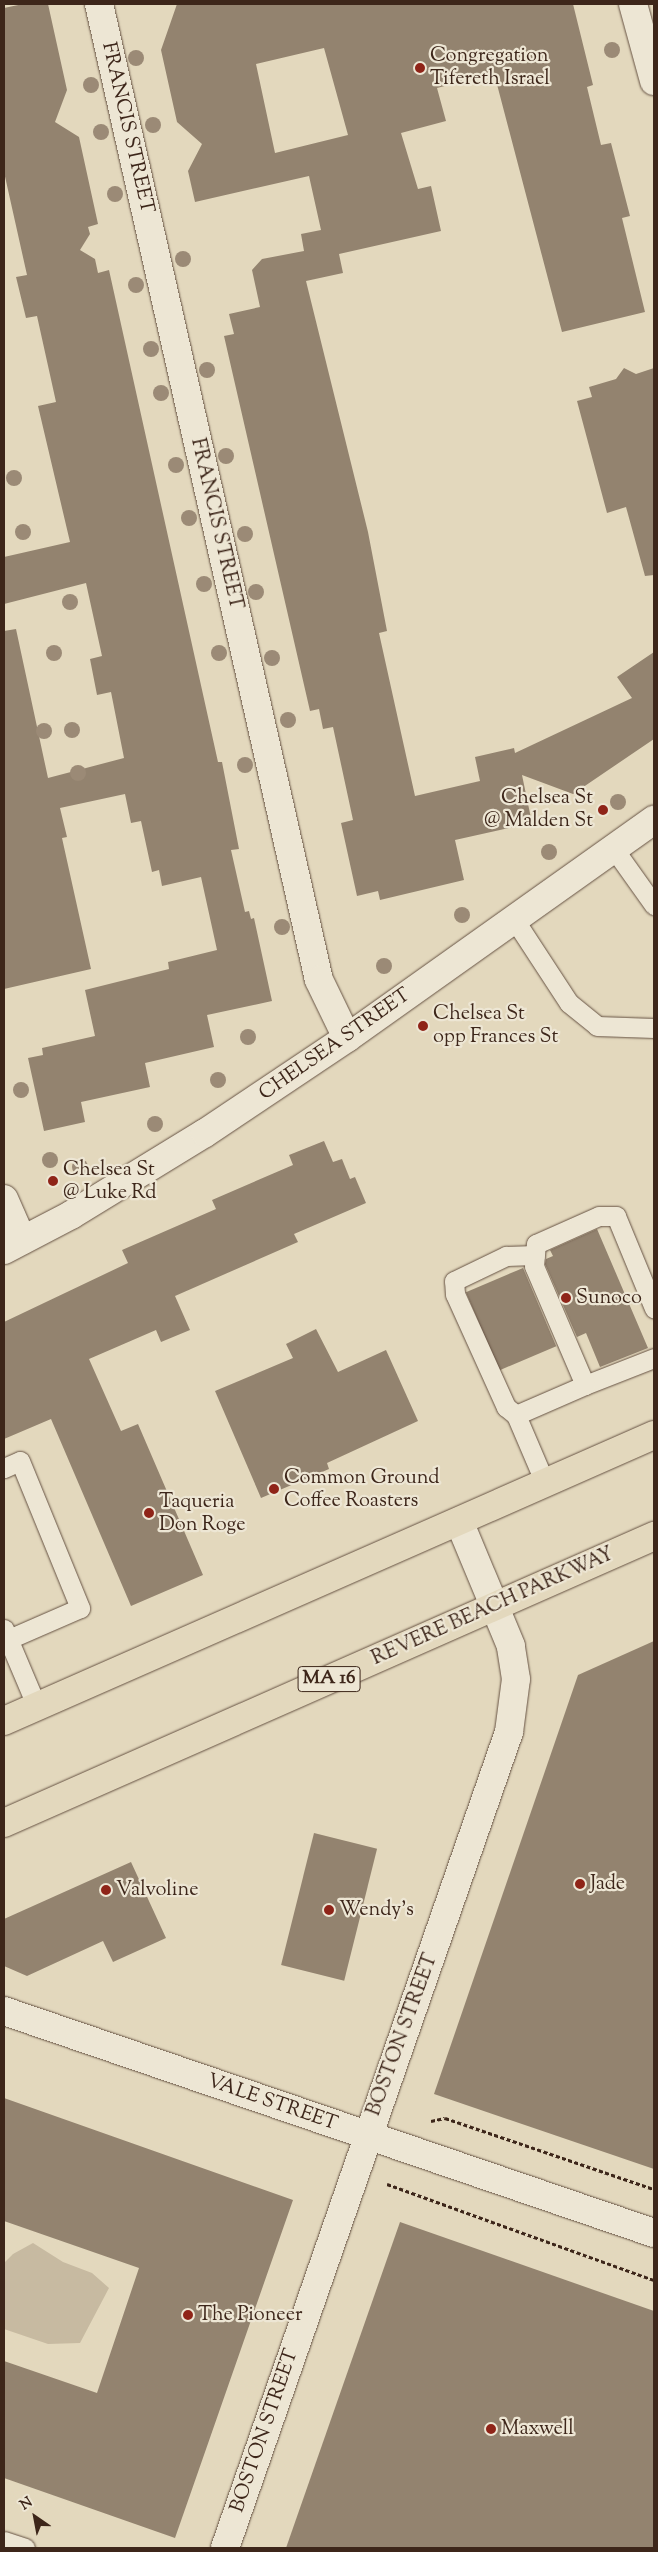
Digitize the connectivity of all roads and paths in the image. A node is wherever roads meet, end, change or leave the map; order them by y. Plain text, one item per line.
1 (99, 4) edge
2 (634, 4) edge
3 (654, 80) edge
4 (654, 820) edge
5 (654, 830) edge
6 (614, 849) junction
7 (654, 905) edge
8 (514, 919) junction
9 (654, 1028) edge
10 (347, 1038) junction
11 (4, 1199) edge
12 (13, 1245) edge
13 (535, 1255) junction
14 (654, 1308) edge
15 (654, 1358) edge
16 (585, 1385) junction
17 (516, 1415) junction
18 (654, 1435) edge
19 (12, 1464) edge
20 (545, 1483) junction
21 (459, 1521) junction
22 (654, 1536) edge
23 (496, 1605) junction
24 (6, 1634) edge
25 (37, 1707) junction
26 (4, 1721) edge
27 (4, 1823) edge
28 (4, 2011) edge
29 (426, 2122) dead end
30 (367, 2135) junction
31 (354, 2172) junction
32 (654, 2189) edge
33 (654, 2233) edge
34 (654, 2280) edge
35 (4, 2541) edge
36 (25, 2548) edge
37 (225, 2548) edge

1 - 10 street, FRANCIS STREET
2 - 3 street
4 - 6 street, CHELSEA STREET
5 - 6 street
6 - 7 lane
6 - 8 street, CHELSEA STREET
8 - 9 lane
8 - 10 street, CHELSEA STREET
10 - 12 street, CHELSEA STREET
11 - 12 street
13 - 14 lane
13 - 16 lane
13 - 17 lane
15 - 16 lane
16 - 17 lane
17 - 20 lane
18 - 20 highway
19 - 24 lane
20 - 21 highway
21 - 23 street, BOSTON STREET
21 - 25 highway
22 - 23 highway, REVERE BEACH PARKWAY / MA 16
23 - 27 highway, REVERE BEACH PARKWAY / MA 16
23 - 30 street, BOSTON STREET
24 - 25 lane
25 - 26 highway
28 - 30 street, VALE STREET
29 - 32 path
30 - 31 street, BOSTON STREET
30 - 33 street, VALE STREET
31 - 34 path
31 - 37 street, BOSTON STREET
35 - 36 lane

